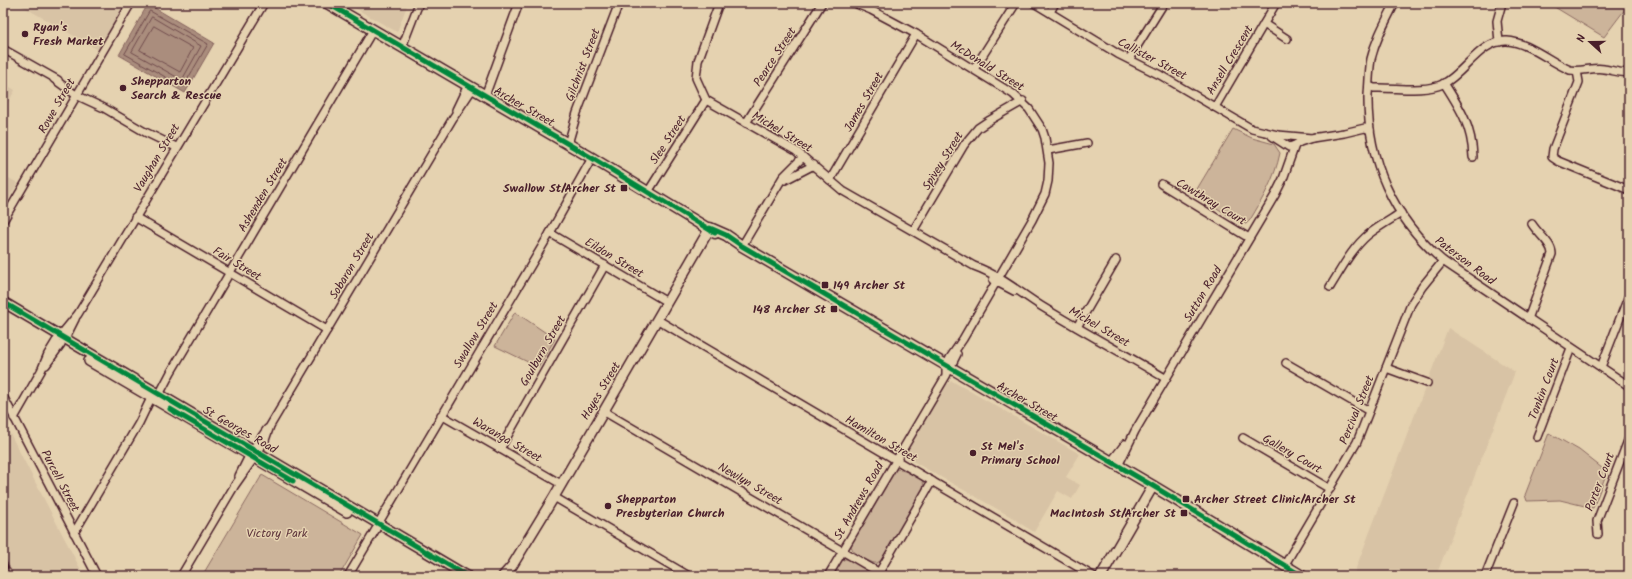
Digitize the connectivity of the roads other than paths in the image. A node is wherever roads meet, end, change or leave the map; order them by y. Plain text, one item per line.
1 (130, 3) edge
2 (263, 3) edge
3 (327, 3) edge
4 (418, 3) edge
5 (519, 3) edge
6 (619, 3) edge
7 (719, 3) edge
8 (822, 3) edge
9 (854, 3) edge
10 (1016, 3) edge
11 (1034, 3) edge
12 (1055, 3) edge
13 (1164, 3) edge
14 (1276, 3) edge
15 (1395, 3) edge
16 (1502, 3) edge
17 (1050, 12) junction
18 (1264, 24) junction
19 (373, 30) junction
20 (916, 34) junction
21 (1287, 39) dead end
22 (1499, 42) junction
23 (402, 47) junction
24 (3, 49) edge
25 (1129, 59) junction
26 (974, 69) junction
27 (1576, 72) junction
28 (1629, 72) edge
29 (1444, 83) junction
30 (1369, 86) junction
31 (476, 91) junction
32 (77, 93) junction
33 (706, 100) junction
34 (1022, 101) junction
35 (1214, 107) junction
36 (746, 123) junction
37 (1370, 130) junction
38 (1261, 131) junction
39 (1293, 140) junction
40 (564, 142) junction
41 (1086, 144) dead end
42 (1286, 144) junction
43 (175, 150) junction
44 (1048, 150) junction
45 (803, 157) junction
46 (1473, 157) dead end
47 (592, 158) junction
48 (814, 165) junction
49 (1286, 168) junction
50 (830, 180) junction
51 (779, 183) junction
52 (1161, 184) dead end
53 (1629, 190) edge
54 (648, 192) junction
55 (1401, 214) junction
56 (135, 217) junction
57 (3, 221) edge
58 (1532, 224) dead end
59 (710, 228) junction
60 (913, 231) junction
61 (550, 232) junction
62 (1249, 238) junction
63 (742, 246) junction
64 (1116, 260) dead end
65 (1443, 261) junction
66 (605, 265) junction
67 (230, 273) junction
68 (997, 280) junction
69 (1330, 287) dead end
70 (1629, 295) edge
71 (3, 302) edge
72 (667, 302) junction
73 (3, 310) edge
74 (1528, 319) junction
75 (658, 320) junction
76 (1077, 327) junction
77 (327, 330) junction
78 (60, 340) junction
79 (1571, 348) junction
80 (1286, 363) dead end
81 (1601, 367) junction
82 (1386, 368) junction
83 (947, 370) junction
84 (1165, 378) junction
85 (1427, 383) dead end
86 (1629, 386) edge
87 (3, 396) edge
88 (156, 397) junction
89 (603, 411) junction
90 (1369, 411) junction
91 (442, 416) junction
92 (14, 418) junction
93 (1537, 437) dead end
94 (1242, 438) dead end
95 (1629, 438) edge
96 (500, 449) junction
97 (253, 454) junction
98 (895, 460) junction
99 (1115, 464) junction
100 (932, 481) junction
101 (561, 484) junction
102 (1153, 486) junction
103 (1330, 489) junction
104 (554, 497) junction
105 (1514, 503) dead end
106 (377, 526) junction
107 (74, 533) junction
108 (1598, 534) dead end
109 (843, 550) junction
110 (512, 566) junction
111 (1284, 566) junction
112 (452, 571) edge
113 (880, 575) edge
114 (1487, 575) edge
115 (97, 576) edge
116 (181, 576) edge
117 (348, 576) edge
118 (467, 576) edge
119 (503, 576) edge
120 (509, 576) edge
121 (689, 576) edge
122 (828, 576) edge
123 (1100, 576) edge
124 (1302, 576) edge

1 - 32 street, Rowe Street
2 - 43 street, Vaughan Street
3 - 19 main road, Archer Street
4 - 23 street
5 - 31 street, Sobaron Street
6 - 40 street, Gilchrist Street
7 - 33 street
8 - 36 street, Pearce Street
9 - 20 street, McDonald Street
10 - 26 street
11 - 17 street, Callister Street
12 - 17 street
13 - 25 street
14 - 18 street, Ansell Crescent
15 - 30 street, Paterson Road
16 - 22 street
17 - 25 street, Callister Street
18 - 21 street
18 - 35 street, Ansell Crescent
19 - 23 main road, Archer Street
19 - 67 street, Ashenden Street
20 - 26 street, McDonald Street
20 - 50 street, James Street
22 - 27 street
22 - 29 street
23 - 31 main road, Archer Street
24 - 32 street
25 - 35 street, Callister Street
26 - 34 street, McDonald Street
27 - 28 street
27 - 53 street
29 - 30 street
29 - 46 street
30 - 37 street, Paterson Road
31 - 40 main road, Archer Street
31 - 77 street, Sobaron Street
32 - 43 street
32 - 57 street, Rowe Street
33 - 36 street, Michel Street
33 - 54 street, Slee Street
34 - 44 street, McDonald Street
34 - 60 street, Spivey Street
35 - 38 street, Callister Street
36 - 45 street, Michel Street
37 - 39 street, Callister Street
37 - 55 street, Paterson Road
38 - 39 street, Callister Street
38 - 42 street, Callister Street
39 - 42 street
39 - 49 street, Sutton Road
40 - 47 main road, Archer Street
41 - 44 street
42 - 49 street, Sutton Road
43 - 56 street, Vaughan Street
44 - 68 street, McDonald Street
45 - 48 street, Michel Street
45 - 51 street
47 - 54 main road, Archer Street
47 - 61 street, Swallow Street
48 - 50 street, Michel Street
48 - 51 street
49 - 62 street, Sutton Road
50 - 60 street, Michel Street
51 - 63 street
52 - 62 street, Cawthray Court
54 - 59 main road, Archer Street
55 - 65 street, Paterson Road
55 - 69 street
56 - 67 street, Fair Street
56 - 78 street, Vaughan Street
58 - 74 street
59 - 63 main road, Archer Street
59 - 72 street, Hayes Street
60 - 68 street, Michel Street
61 - 66 street, Eildon Street
61 - 91 street, Swallow Street
62 - 84 street, Sutton Road
63 - 83 main road, Archer Street
64 - 76 street
65 - 74 street, Paterson Road
65 - 82 street, Percival Street
66 - 72 street, Eildon Street
66 - 96 street, Goulburn Street
67 - 77 street, Fair Street
67 - 88 street, Ashenden Street
68 - 76 street, Michel Street
68 - 83 street, McDonald Street
70 - 81 street
71 - 78 street, St Georges Road
72 - 75 street, Hayes Street
73 - 78 street, St Georges Road
74 - 79 street, Paterson Road
75 - 89 street, Hayes Street
75 - 98 street, Hamilton Street
76 - 84 street, Michel Street
77 - 97 street, Sobaron Street
78 - 88 street, St Georges Road
78 - 92 street, Vaughan Street
79 - 81 street, Paterson Road
79 - 93 street, Tonkin Court
80 - 90 street
81 - 86 street, Paterson Road
82 - 85 street
82 - 90 street, Percival Street
83 - 98 street, St Andrews Road
83 - 99 main road, Archer Street
84 - 99 street, Sutton Road
87 - 92 street, Purcell Street
88 - 97 street, St Georges Road
88 - 107 street, Ashenden Street
89 - 101 street, Hayes Street
89 - 109 street, Newlyn Street
90 - 103 street, Percival Street
91 - 96 street, Waranga Street
91 - 106 street, Swallow Street
92 - 107 street, Purcell Street
94 - 103 street, Gallery Court
95 - 108 street, Porter Court
96 - 101 street, Waranga Street
97 - 106 street, St Georges Road
97 - 116 street, Sobaron Street
98 - 100 street, Hamilton Street
98 - 109 street, St Andrews Road
99 - 102 main road, Archer Street
100 - 113 street
100 - 123 street, Hamilton Street
101 - 104 street, Hayes Street
102 - 111 main road, Archer Street
102 - 123 street
103 - 111 street, Percival Street
104 - 110 street, Hayes Street
104 - 121 street
105 - 114 street
106 - 112 street, St Georges Road
106 - 117 street, Swallow Street
107 - 115 street, Purcell Street
109 - 113 street, Newlyn Street
109 - 122 street, St Andrews Road
110 - 119 street, Hayes Street
110 - 120 street, Hayes Street
111 - 124 main road, Archer Street
112 - 118 street, St Georges Road

